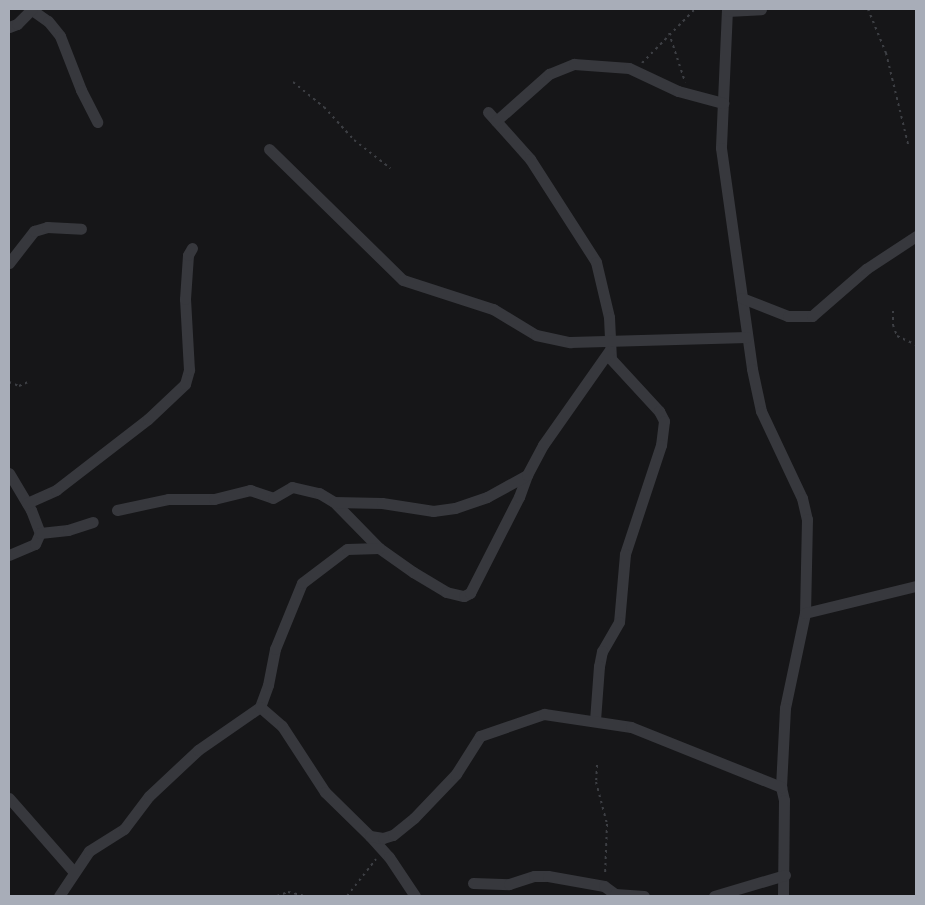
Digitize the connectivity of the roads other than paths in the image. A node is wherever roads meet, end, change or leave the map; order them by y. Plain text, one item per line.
1 (32, 9) edge
2 (761, 9) edge
3 (727, 10) edge
4 (9, 27) edge
5 (723, 103) junction
6 (488, 112) dead end
7 (496, 121) junction
8 (97, 122) dead end
9 (269, 149) dead end
10 (81, 229) dead end
11 (916, 236) edge
12 (192, 248) dead end
13 (9, 263) edge
14 (742, 298) junction
15 (747, 337) junction
16 (609, 346) junction
17 (9, 473) edge
18 (526, 475) junction
19 (334, 502) junction
20 (27, 503) junction
21 (117, 510) dead end
22 (93, 522) dead end
23 (40, 533) junction
24 (379, 548) junction
25 (9, 555) edge
26 (916, 586) edge
27 (804, 613) junction
28 (260, 707) junction
29 (595, 720) junction
30 (780, 788) junction
31 (9, 798) edge
32 (370, 836) junction
33 (73, 872) junction
34 (785, 874) junction
35 (473, 883) dead end
36 (60, 896) edge
37 (415, 896) edge
38 (644, 896) edge
39 (714, 896) edge
40 (783, 896) edge

1 - 4 street
1 - 8 street
2 - 3 street
3 - 5 street
5 - 7 street
5 - 14 street
6 - 7 street
7 - 16 street
9 - 16 street
10 - 13 street
11 - 14 street
12 - 20 street
14 - 15 street
15 - 16 street
15 - 27 street
16 - 18 street
16 - 29 street
17 - 20 street
18 - 19 street
18 - 24 street
19 - 21 street
19 - 24 street
20 - 23 street
22 - 23 street
23 - 25 street
24 - 28 street
26 - 27 street
27 - 30 street
28 - 32 street
28 - 33 street
29 - 30 street
29 - 32 street
30 - 34 street
31 - 33 street
32 - 37 street
33 - 36 street
34 - 39 street
34 - 40 street
35 - 38 street

